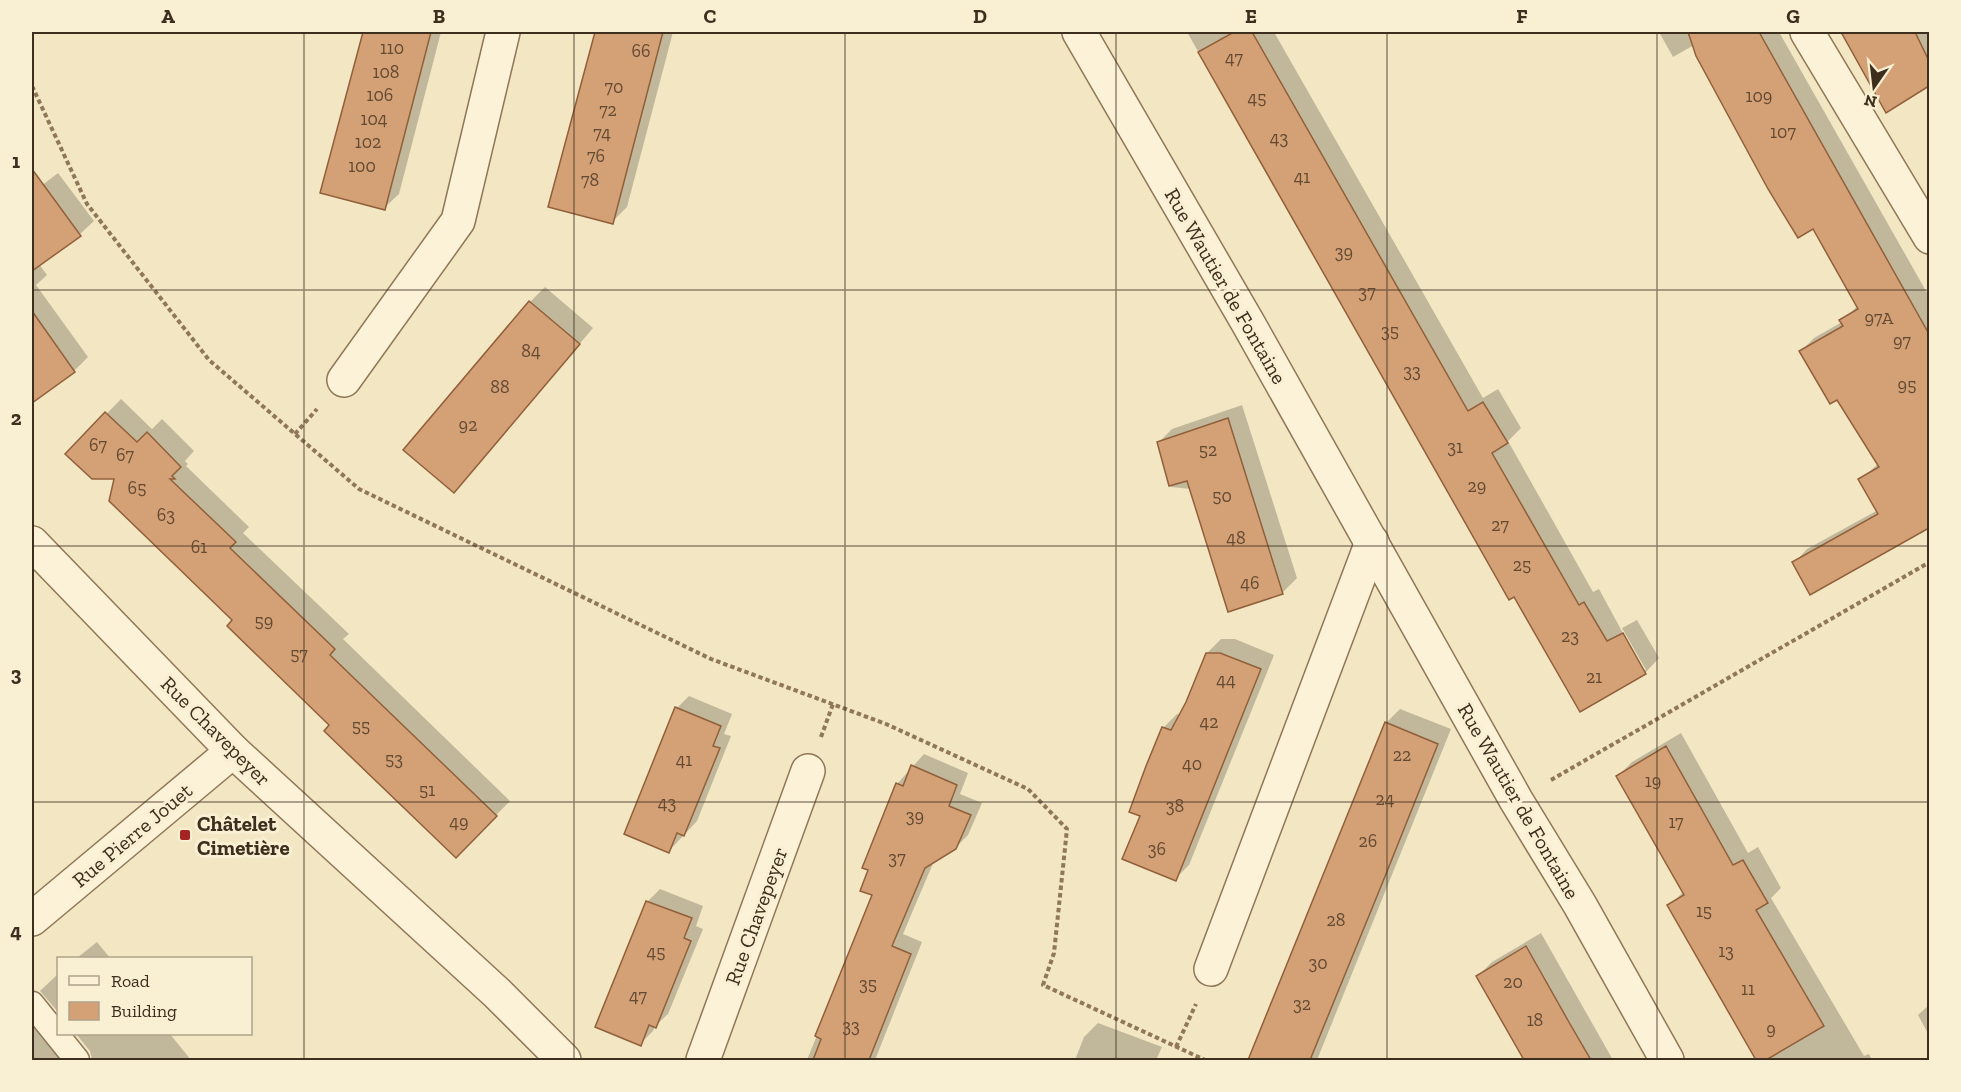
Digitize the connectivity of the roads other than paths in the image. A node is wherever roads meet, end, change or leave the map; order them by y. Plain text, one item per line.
1 (503, 32) edge
2 (1079, 32) edge
3 (1807, 32) edge
4 (1929, 237) edge
5 (344, 380) dead end
6 (1372, 542) junction
7 (32, 543) edge
8 (233, 751) junction
9 (808, 771) dead end
10 (32, 919) edge
11 (1211, 969) road end
12 (32, 1004) edge
13 (77, 1060) edge
14 (564, 1060) edge
15 (703, 1060) edge
16 (1667, 1060) edge

1 - 5 street
2 - 6 street, Rue Wautier de Fontaine
3 - 4 street
6 - 11 street
6 - 16 street, Rue Wautier de Fontaine
7 - 8 street, Rue Chavepeyer
8 - 10 street, Rue Pierre Jouet
8 - 14 street, Rue Chavepeyer
9 - 15 street, Rue Chavepeyer
12 - 13 lane

